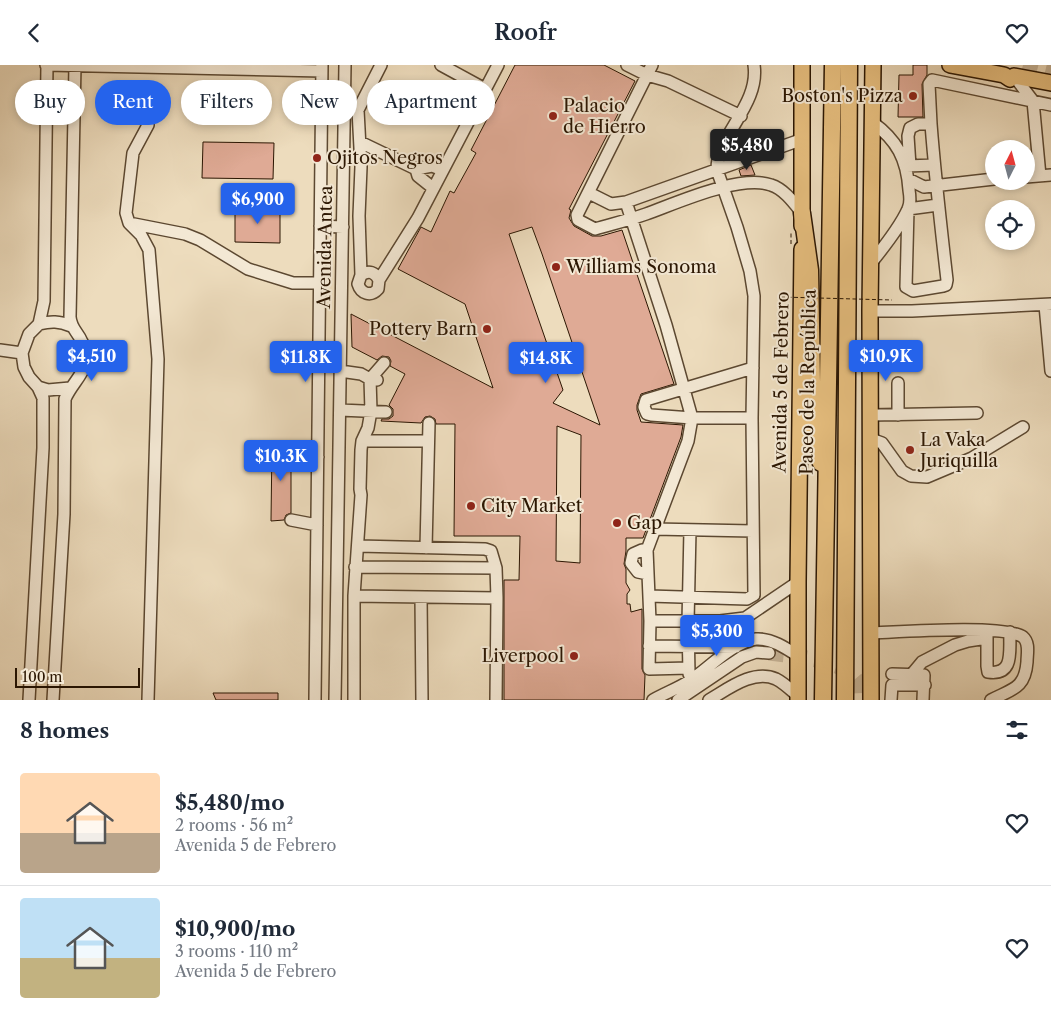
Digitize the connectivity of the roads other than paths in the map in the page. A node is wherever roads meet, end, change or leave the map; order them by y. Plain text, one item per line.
1 (46, 65) edge
2 (75, 65) edge
3 (345, 65) edge
4 (380, 65) edge
5 (441, 65) edge
6 (498, 65) edge
7 (754, 65) edge
8 (802, 65) edge
9 (833, 65) edge
10 (849, 65) edge
11 (950, 65) edge
12 (130, 66) edge
13 (630, 66) edge
14 (212, 67) edge
15 (322, 68) edge
16 (875, 68) edge
17 (649, 70) edge
18 (1014, 76) junction
19 (468, 80) edge
20 (490, 80) edge
21 (1051, 83) edge
22 (1038, 102) edge
23 (741, 116) junction
24 (872, 122) junction
25 (931, 124) junction
26 (148, 125) dead end
27 (466, 125) edge
28 (803, 139) junction
29 (360, 142) junction
30 (934, 165) junction
31 (908, 166) junction
32 (416, 169) junction
33 (442, 170) junction
34 (717, 170) junction
35 (1046, 176) edge
36 (908, 179) junction
37 (985, 180) edge
38 (930, 186) junction
39 (722, 187) junction
40 (433, 188) junction
41 (589, 193) junction
42 (626, 202) junction
43 (938, 205) junction
44 (909, 206) junction
45 (802, 213) junction
46 (631, 219) junction
47 (130, 223) junction
48 (320, 226) junction
49 (343, 227) junction
50 (871, 263) junction
51 (361, 275) junction
52 (380, 280) junction
53 (320, 283) junction
54 (1048, 305) edge
55 (870, 311) junction
56 (39, 325) junction
57 (71, 326) junction
58 (0, 350) edge
59 (22, 353) junction
60 (384, 363) dead end
61 (753, 368) junction
62 (340, 371) junction
63 (1051, 371) edge
64 (374, 378) junction
65 (898, 383) dead end
66 (38, 387) junction
67 (70, 388) junction
68 (684, 388) junction
69 (340, 410) junction
70 (378, 411) junction
71 (977, 413) dead end
72 (871, 415) junction
73 (898, 415) junction
74 (692, 419) junction
75 (752, 419) junction
76 (429, 423) dead end
77 (1023, 427) dead end
78 (871, 439) junction
79 (366, 441) junction
80 (428, 441) junction
81 (318, 457) junction
82 (291, 458) dead end
83 (826, 472) junction
84 (291, 520) dead end
85 (317, 525) junction
86 (654, 529) junction
87 (690, 530) junction
88 (753, 531) junction
89 (358, 546) junction
90 (426, 548) junction
91 (648, 550) junction
92 (496, 568) junction
93 (355, 573) junction
94 (648, 574) junction
95 (337, 579) junction
96 (798, 582) junction
97 (354, 596) junction
98 (648, 596) junction
99 (421, 597) junction
100 (497, 598) junction
101 (688, 598) junction
102 (650, 621) junction
103 (720, 621) junction
104 (688, 622) junction
105 (950, 630) junction
106 (1010, 632) junction
107 (870, 633) junction
108 (987, 635) junction
109 (955, 645) junction
110 (649, 646) junction
111 (688, 646) junction
112 (721, 652) junction
113 (769, 653) tunnel mouth
114 (798, 656) junction
115 (689, 668) junction
116 (892, 674) dead end
117 (912, 674) junction
118 (315, 680) junction
119 (335, 681) junction
120 (690, 681) junction
121 (925, 685) junction
122 (798, 698) edge
123 (823, 699) edge
124 (29, 700) edge
125 (53, 700) edge
126 (148, 700) edge
127 (315, 700) edge
128 (335, 700) edge
129 (354, 700) edge
130 (422, 700) edge
131 (496, 700) edge
132 (653, 700) edge
133 (678, 700) edge
134 (709, 700) edge
135 (845, 700) edge
136 (871, 700) edge
137 (891, 700) edge
138 (923, 700) edge
139 (991, 700) edge

1 - 2 street
1 - 56 street
2 - 12 street
2 - 57 street
3 - 49 street, Avenida Antea
4 - 29 street
5 - 19 street
6 - 20 street
7 - 23 street
8 - 28 main road, Avenida 5 de Febrero
9 - 83 highway, Paseo de la República
10 - 135 highway
11 - 18 main road
12 - 14 street
13 - 17 street
14 - 15 street
15 - 48 street, Avenida Antea
16 - 24 main road
17 - 23 street
17 - 41 street
18 - 21 main road
18 - 22 street
18 - 22 street
22 - 25 street
22 - 35 street
23 - 34 street
24 - 31 street
24 - 50 main road
25 - 30 street
25 - 31 street
26 - 47 street
27 - 33 street
28 - 34 street
28 - 45 main road, Avenida 5 de Febrero
29 - 32 street
29 - 51 street
30 - 31 street
30 - 38 street
31 - 36 street
32 - 33 street
32 - 40 street
33 - 40 street
34 - 39 street
34 - 42 street
36 - 38 street
36 - 44 street
37 - 38 street
38 - 43 street
38 - 44 street
39 - 45 street
39 - 46 street
39 - 61 street
40 - 52 street
41 - 42 street
41 - 46 street
42 - 46 street
43 - 44 street
43 - 44 street
44 - 50 street
45 - 83 highway
45 - 96 main road, Avenida 5 de Febrero
46 - 68 street
47 - 53 street
47 - 126 street
48 - 49 street
48 - 53 street, Avenida Antea
49 - 62 street, Avenida Antea
50 - 55 main road
51 - 52 street
51 - 52 street
53 - 81 street, Avenida Antea
54 - 55 street
54 - 63 street
55 - 72 main road
56 - 57 street
56 - 59 street
57 - 67 street
58 - 59 street
59 - 66 street
60 - 64 street
61 - 68 street
61 - 75 street
62 - 64 street
62 - 69 street, Avenida Antea
64 - 70 street
65 - 73 street
66 - 67 street
66 - 124 street
67 - 125 street
68 - 74 street
68 - 74 street
69 - 70 street
69 - 95 street, Avenida Antea
70 - 79 street
71 - 73 street
72 - 73 street
72 - 78 main road
74 - 75 street
74 - 86 street
75 - 88 street
76 - 80 street
77 - 78 street
78 - 107 main road
79 - 80 street
79 - 89 street
80 - 90 street
81 - 82 street
81 - 85 street, Avenida Antea
83 - 123 highway, Paseo de la República
84 - 85 street
85 - 118 street, Avenida Antea
86 - 87 street
86 - 91 street
87 - 88 street
87 - 101 street
88 - 101 street
89 - 90 street
89 - 93 street
90 - 92 street
91 - 94 street
91 - 94 street
92 - 93 street
92 - 100 street
93 - 95 street
93 - 97 street
94 - 98 street
95 - 119 street, Avenida Antea
96 - 103 street
96 - 114 main road, Avenida 5 de Febrero
97 - 99 street
97 - 129 street
98 - 101 street
98 - 102 street
99 - 100 street
99 - 130 street
100 - 131 street
101 - 104 street
102 - 104 street
102 - 110 street
103 - 104 street
103 - 112 street
104 - 111 street
105 - 107 street
105 - 108 street
105 - 109 street
106 - 108 street
106 - 108 street
106 - 139 street
107 - 136 main road
108 - 109 street
109 - 117 street
110 - 111 street
110 - 115 street
111 - 112 street
111 - 115 street
112 - 114 street
112 - 120 street
113 - 133 street
114 - 122 main road, Avenida 5 de Febrero
115 - 120 street
116 - 117 street
117 - 121 street
118 - 119 street
118 - 127 street, Avenida Antea
119 - 128 street, Avenida Antea
120 - 132 street
121 - 137 street
121 - 138 street
122 - 134 street

